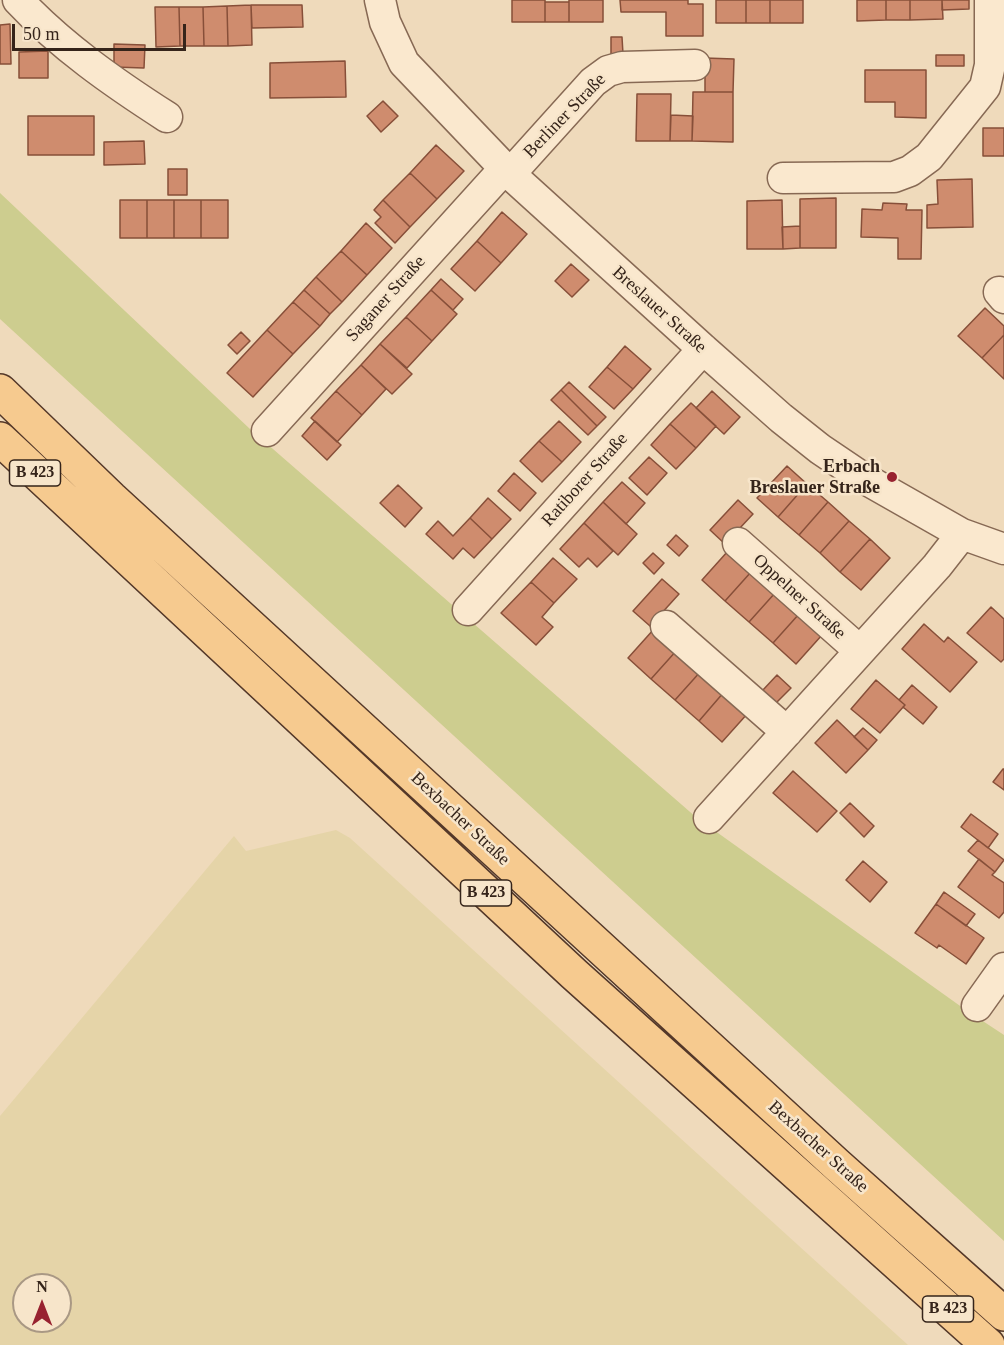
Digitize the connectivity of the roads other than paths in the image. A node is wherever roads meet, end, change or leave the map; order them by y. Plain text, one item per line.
1 (18, 0) edge
2 (380, 0) edge
3 (990, 0) edge
4 (695, 64) dead end
5 (167, 117) dead end
6 (508, 171) junction
7 (783, 178) dead end
8 (703, 349) junction
9 (0, 391) edge
10 (267, 431) dead end
11 (0, 439) edge
12 (962, 534) junction
13 (738, 543) dead end
14 (1004, 549) edge
15 (468, 610) dead end
16 (666, 626) dead end
17 (860, 651) junction
18 (787, 732) junction
19 (709, 818) dead end
20 (1004, 968) edge
21 (976, 1006) dead end
22 (1004, 1314) edge
23 (988, 1345) edge

1 - 5 street
2 - 6 street, Breslauer Straße
3 - 7 street
4 - 6 street, Berliner Straße
6 - 8 street, Breslauer Straße
6 - 10 street, Saganer Straße
8 - 12 street, Breslauer Straße
8 - 15 street, Ratiborer Straße
9 - 22 main road, Bexbacher Straße
11 - 23 main road, Bexbacher Straße / B 423
12 - 14 street, Breslauer Straße
12 - 17 street, Oppelner Straße
13 - 17 street, Oppelner Straße
16 - 18 street
17 - 18 street, Oppelner Straße
18 - 19 street, Oppelner Straße
20 - 21 street

